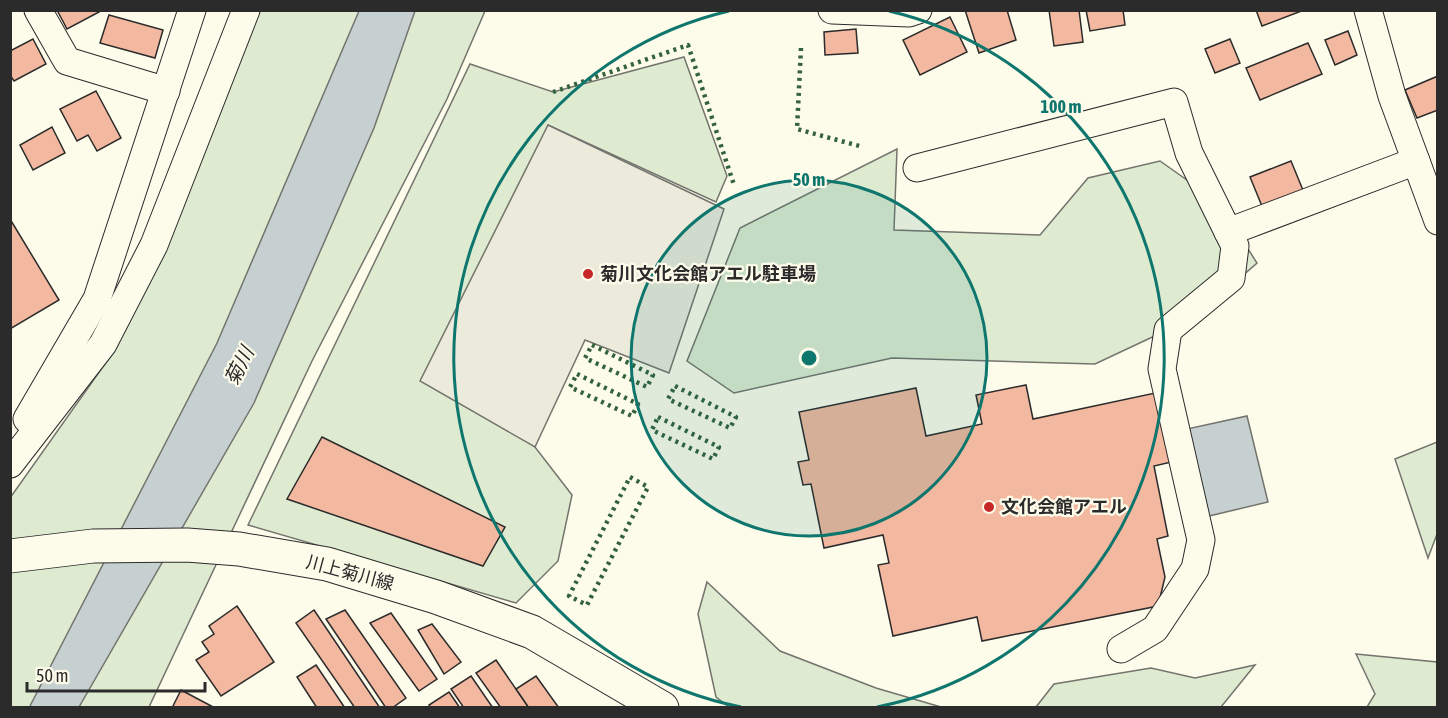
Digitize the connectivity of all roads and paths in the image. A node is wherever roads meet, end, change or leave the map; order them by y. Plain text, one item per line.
1 (38, 10) edge
2 (192, 10) edge
3 (246, 10) edge
4 (832, 10) edge
5 (918, 10) edge
6 (1368, 10) edge
7 (166, 91) junction
8 (1416, 161) junction
9 (917, 168) dead end
10 (1437, 221) edge
11 (1228, 232) junction
12 (10, 447) edge
13 (10, 464) edge
14 (10, 556) edge
15 (1120, 649) dead end
16 (643, 702) edge

1 - 7 street
2 - 7 street
3 - 13 street
4 - 5 street
6 - 8 street
7 - 12 street
8 - 10 street
8 - 11 street
9 - 11 street
11 - 15 street
14 - 16 main road, 川上菊川線

